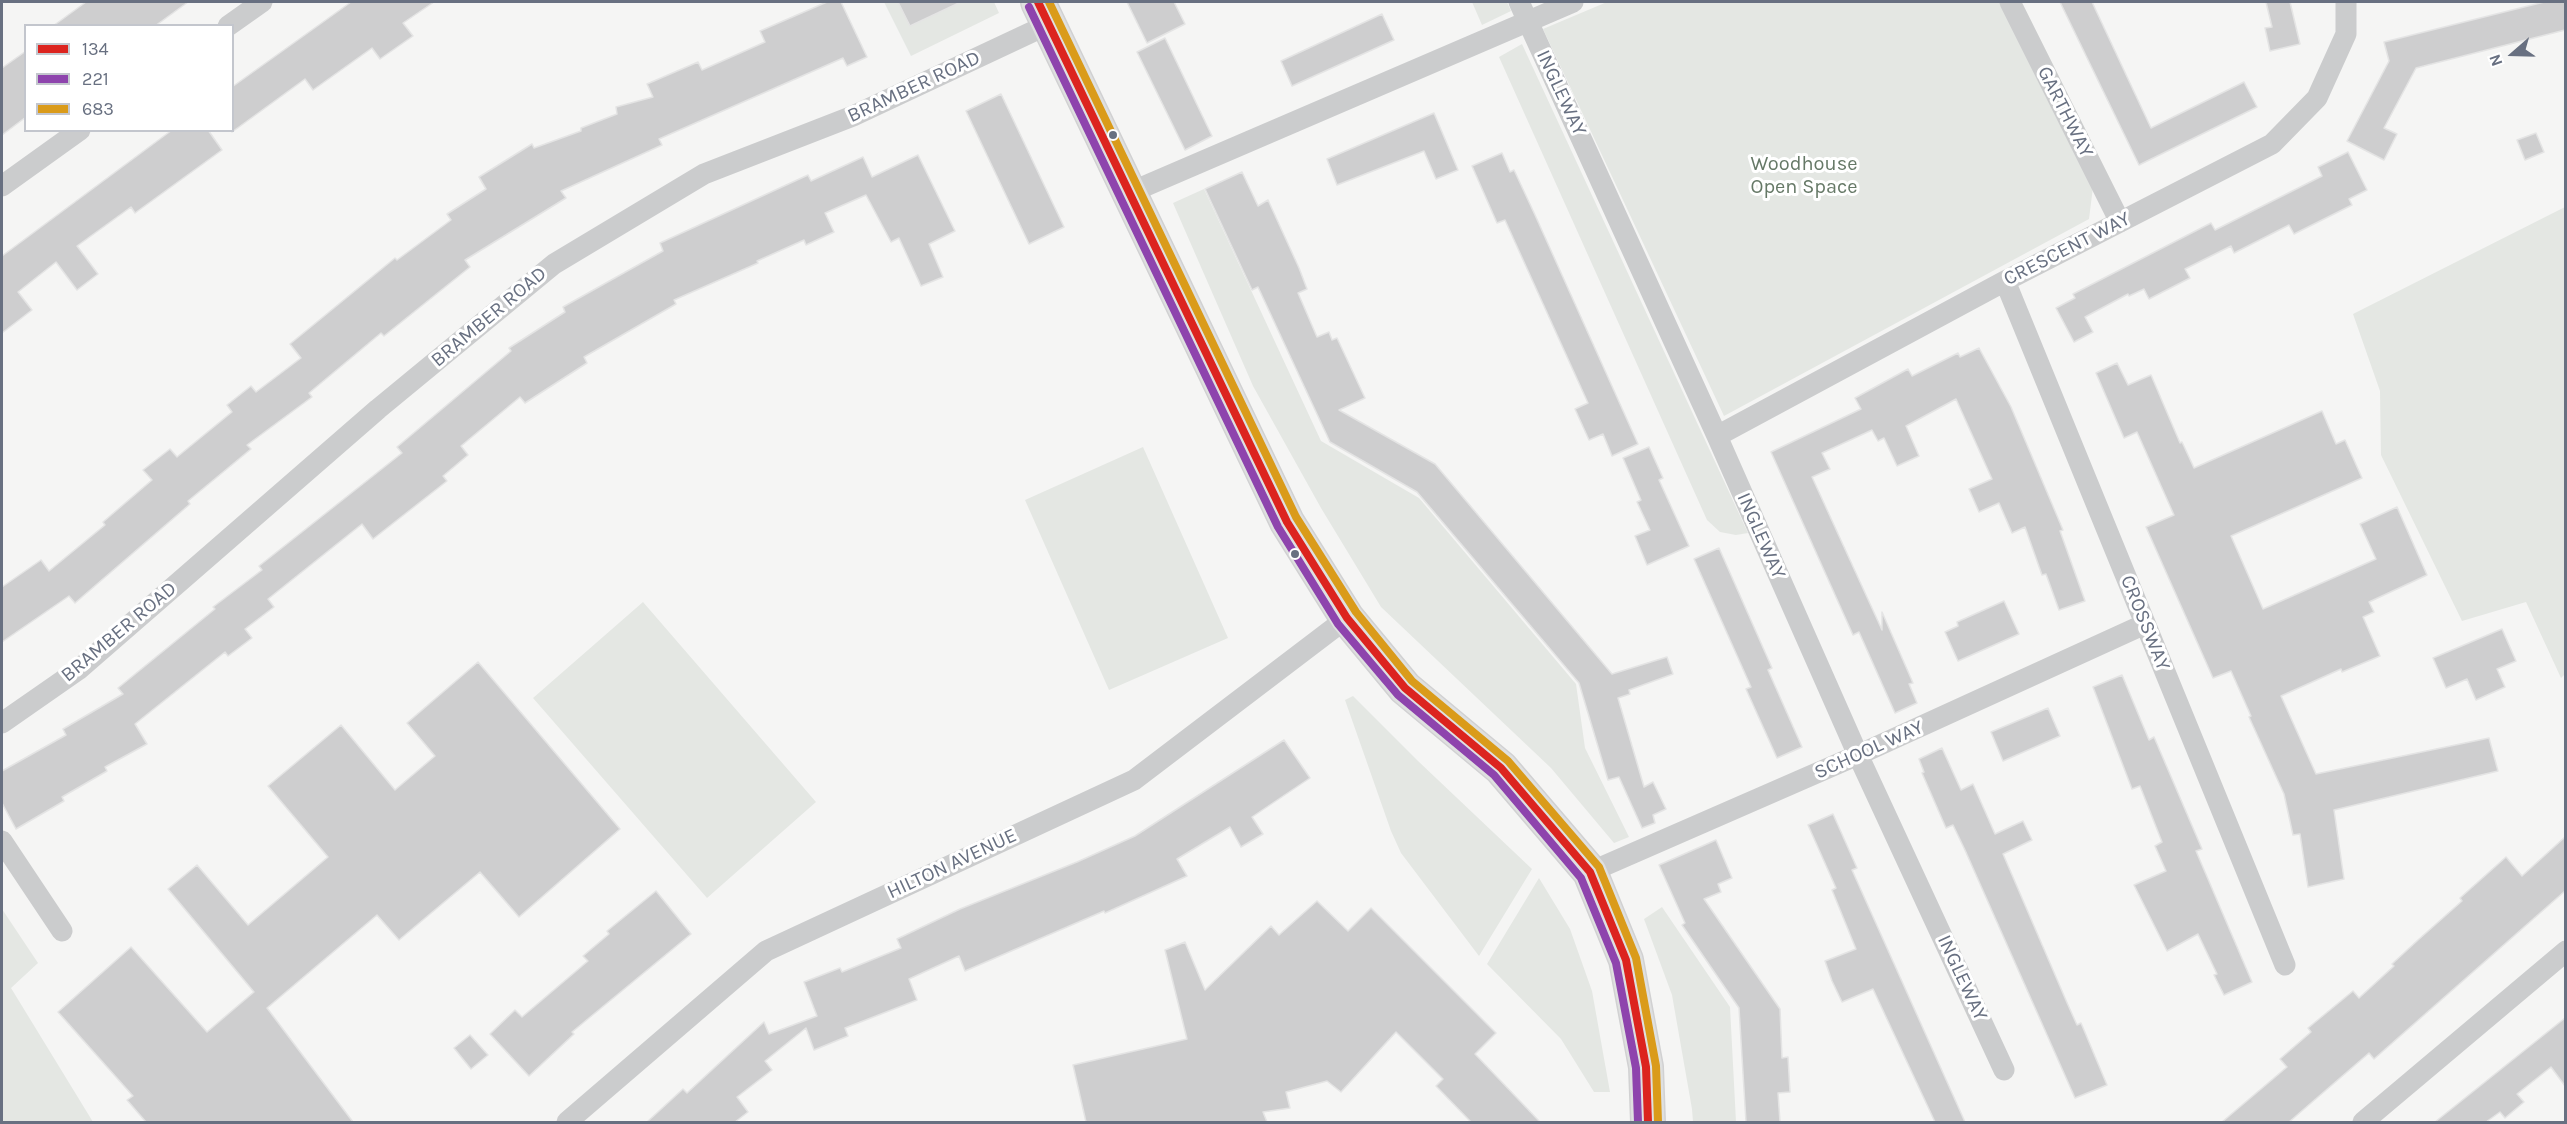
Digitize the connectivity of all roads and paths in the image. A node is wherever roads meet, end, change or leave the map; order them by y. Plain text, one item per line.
1 (262, 2) edge
2 (1519, 2) edge
3 (1574, 2) edge
4 (2010, 2) edge
5 (2346, 2) edge
6 (1043, 13) edge
7 (1528, 21) junction
8 (231, 24) edge
9 (77, 132) edge
10 (2, 186) edge
11 (1129, 193) junction
12 (2120, 222) junction
13 (2005, 281) junction
14 (1717, 436) junction
15 (1347, 618) junction
16 (2145, 624) junction
17 (2, 723) edge
18 (1858, 755) junction
19 (2, 841) edge
20 (1590, 872) junction
21 (62, 931) dead end
22 (2565, 951) edge
23 (2285, 966) dead end
24 (2004, 1070) dead end
25 (567, 1122) edge
26 (1648, 1122) edge
27 (2363, 1122) edge

1 - 8 street
2 - 7 street, INGLEWAY
3 - 7 street
4 - 12 street, GARTHWAY
5 - 12 street, CRESCENT WAY
6 - 11 main road
6 - 17 street, BRAMBER ROAD
7 - 11 street
7 - 14 street, INGLEWAY
9 - 10 street
11 - 15 main road
12 - 13 street, CRESCENT WAY
13 - 14 street, CRESCENT WAY
13 - 16 street, CROSSWAY
14 - 18 street, INGLEWAY
15 - 20 main road
15 - 25 street, HILTON AVENUE
16 - 18 street, SCHOOL WAY
16 - 23 street, CROSSWAY
18 - 20 street, SCHOOL WAY
18 - 24 street, INGLEWAY
19 - 21 street
20 - 26 main road
22 - 27 street

